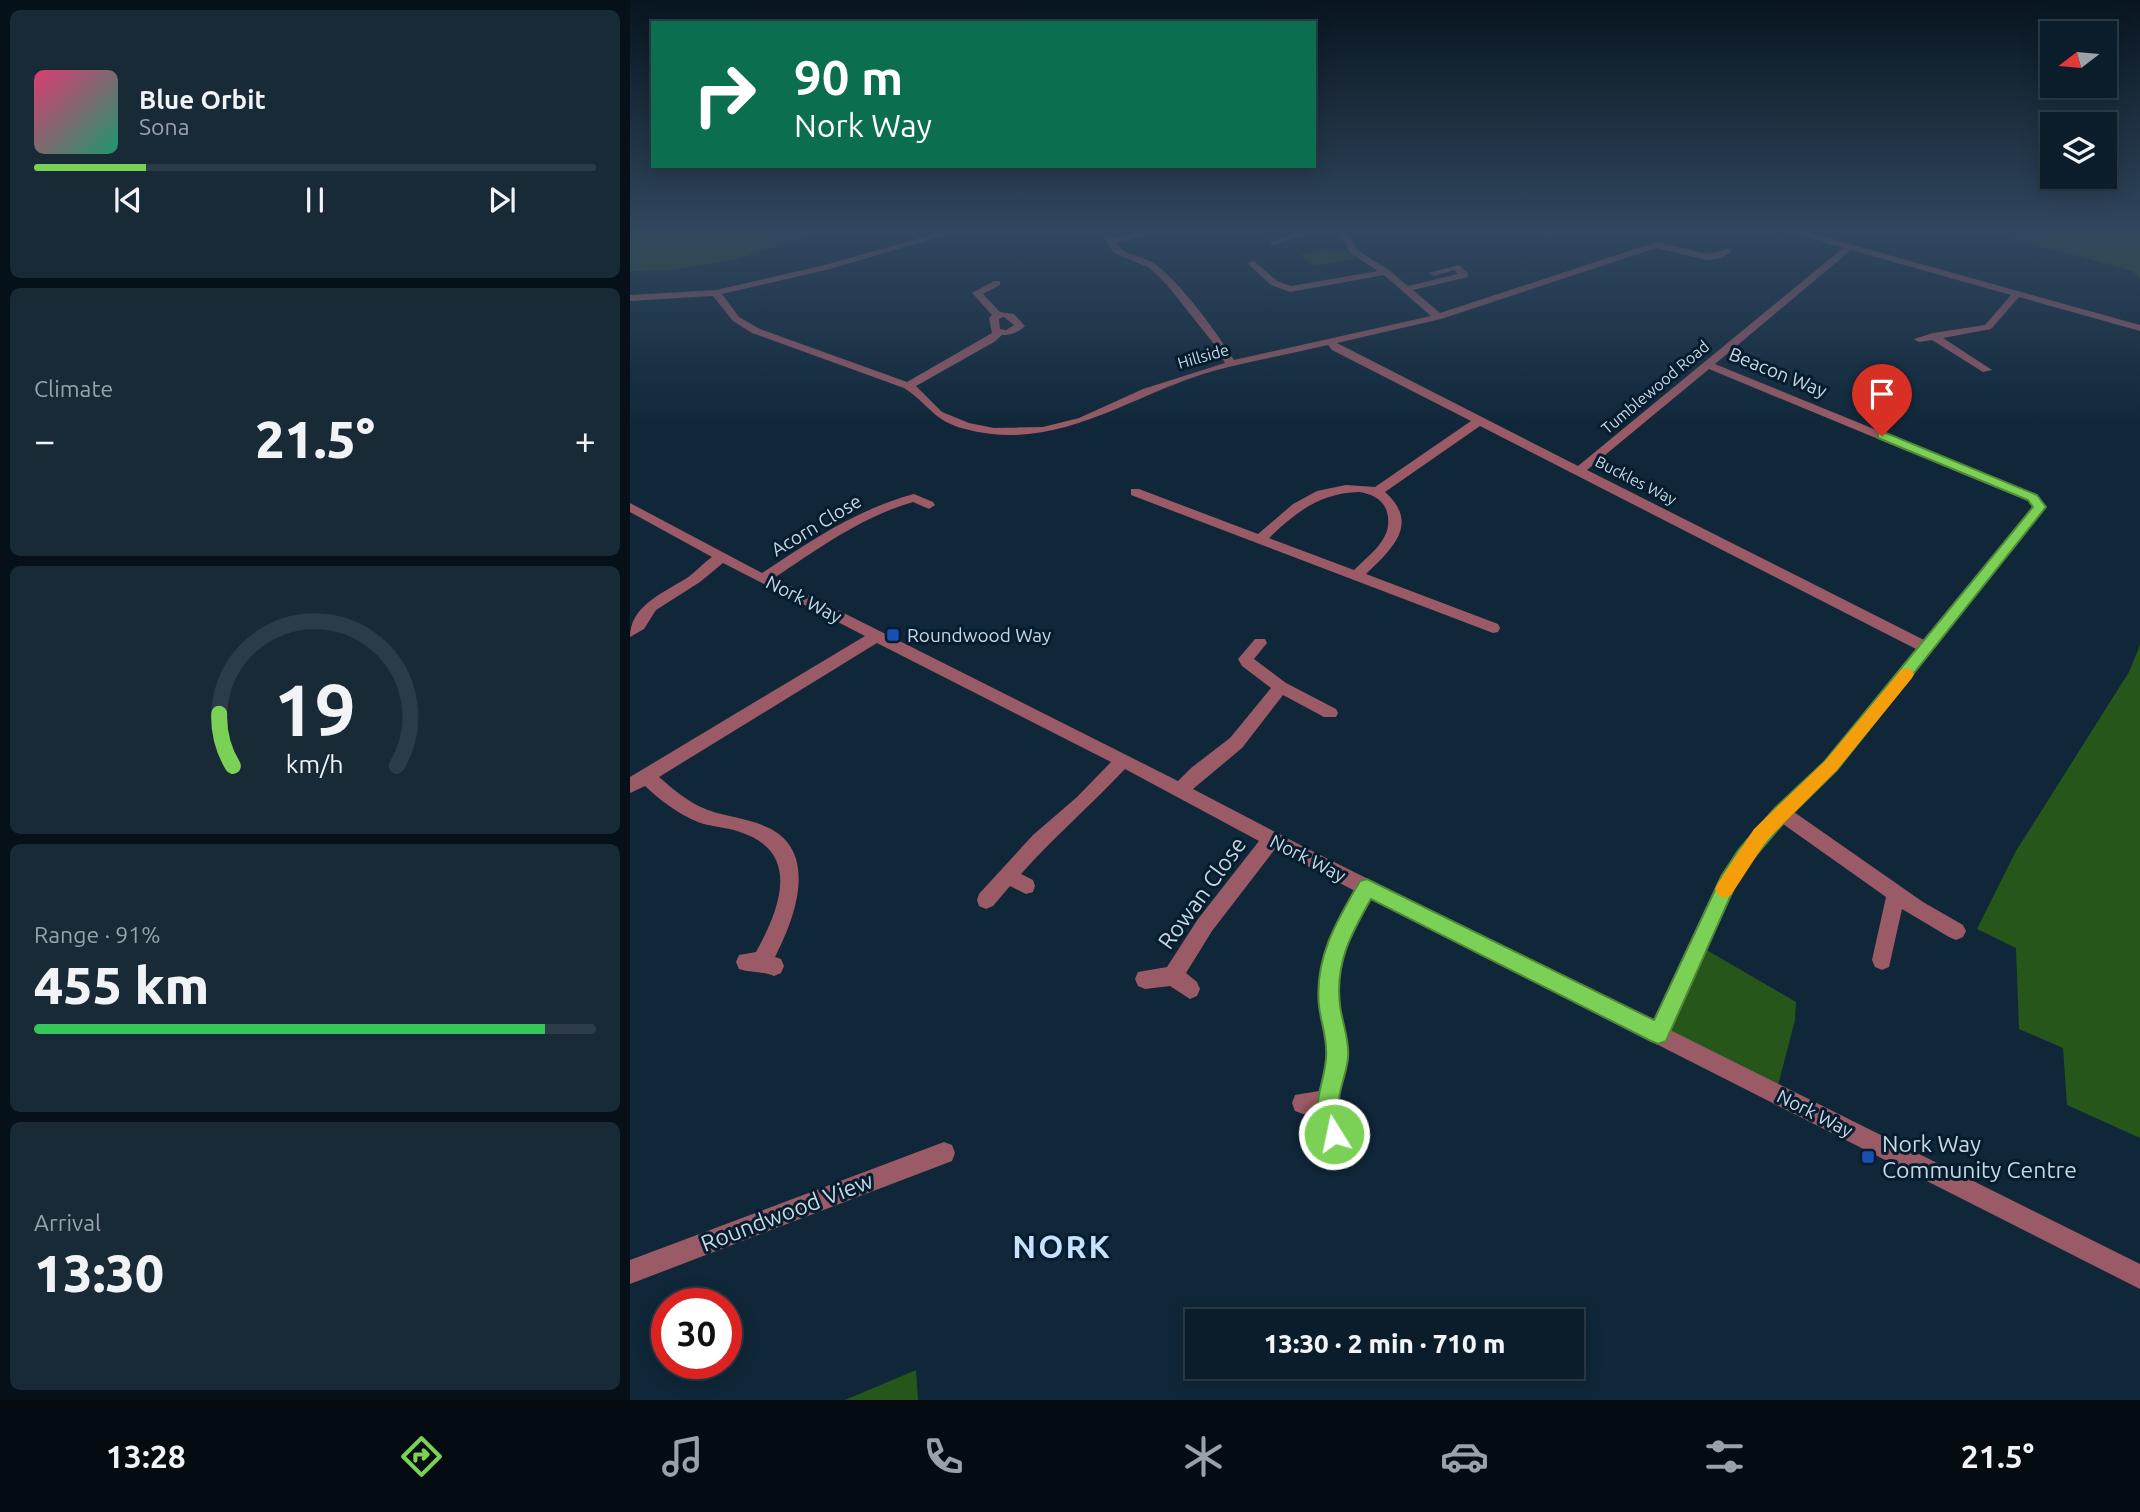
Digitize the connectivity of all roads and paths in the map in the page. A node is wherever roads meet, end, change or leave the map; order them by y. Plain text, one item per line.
1 (719, 297) edge
2 (981, 297) edge
3 (1181, 297) edge
4 (1415, 297) edge
5 (1497, 297) edge
6 (1788, 297) edge
7 (2014, 297) edge
8 (2025, 297) edge
9 (998, 316) junction
10 (1437, 317) junction
11 (2140, 328) edge
12 (998, 333) junction
13 (1933, 336) junction
14 (1919, 339) dead end
15 (1330, 342) junction
16 (1230, 363) junction
17 (1707, 364) junction
18 (1989, 371) dead end
19 (908, 386) junction
20 (1479, 421) junction
21 (1579, 471) junction
22 (1378, 491) junction
23 (1135, 492) dead end
24 (929, 505) dead end
25 (630, 507) edge
26 (1261, 538) junction
27 (722, 557) junction
28 (1357, 575) junction
29 (763, 579) junction
30 (1493, 628) dead end
31 (630, 632) edge
32 (877, 636) junction
33 (1260, 643) dead end
34 (1927, 648) junction
35 (1281, 687) junction
36 (1330, 713) dead end
37 (1123, 760) junction
38 (638, 781) edge
39 (1180, 792) junction
40 (1782, 813) junction
41 (1272, 839) junction
42 (1009, 876) junction
43 (1026, 886) dead end
44 (1367, 887) junction
45 (1896, 894) junction
46 (986, 900) dead end
47 (1956, 931) dead end
48 (1882, 960) dead end
49 (761, 963) dead end
50 (1173, 976) junction
51 (1145, 979) dead end
52 (1190, 989) dead end
53 (1658, 1033) junction
54 (1327, 1102) junction
55 (1303, 1103) dead end
56 (1334, 1134) dead end
57 (944, 1153) dead end
58 (630, 1272) edge
59 (2140, 1278) edge

1 - 19 street, Hillside
2 - 9 street
3 - 16 street
4 - 10 street
5 - 10 street, Hillside
6 - 17 street, Tumblewood Road
7 - 13 street
8 - 11 street
9 - 12 street
9 - 12 street
10 - 15 street, Hillside
12 - 19 street
13 - 14 street
13 - 18 street
15 - 16 street, Hillside
15 - 20 street, Buckles Way
16 - 19 street, Hillside
17 - 21 street, Tumblewood Road
17 - 34 street, Beacon Way
20 - 21 street, Buckles Way
20 - 22 street
21 - 34 street, Buckles Way
22 - 26 street
22 - 28 street
23 - 26 street
24 - 29 street, Acorn Close
25 - 27 street, Nork Way
26 - 28 street
27 - 29 street, Nork Way
27 - 31 street
28 - 30 street
29 - 32 street, Nork Way
32 - 37 street, Nork Way
32 - 38 street
33 - 35 street
34 - 40 street, Beacon Way
35 - 36 street
35 - 39 street
37 - 39 street, Nork Way
37 - 42 street
38 - 49 street
39 - 41 street, Nork Way
40 - 45 street
40 - 53 street, Beacon Way
41 - 44 street, Nork Way
41 - 50 street, Rowan Close
42 - 43 street
42 - 46 street
44 - 53 street, Nork Way
44 - 54 street
45 - 47 street
45 - 48 street
50 - 51 street, Rowan Close
50 - 52 street, Rowan Close
53 - 59 street, Nork Way
54 - 55 street
54 - 56 street
57 - 58 street, Roundwood View

